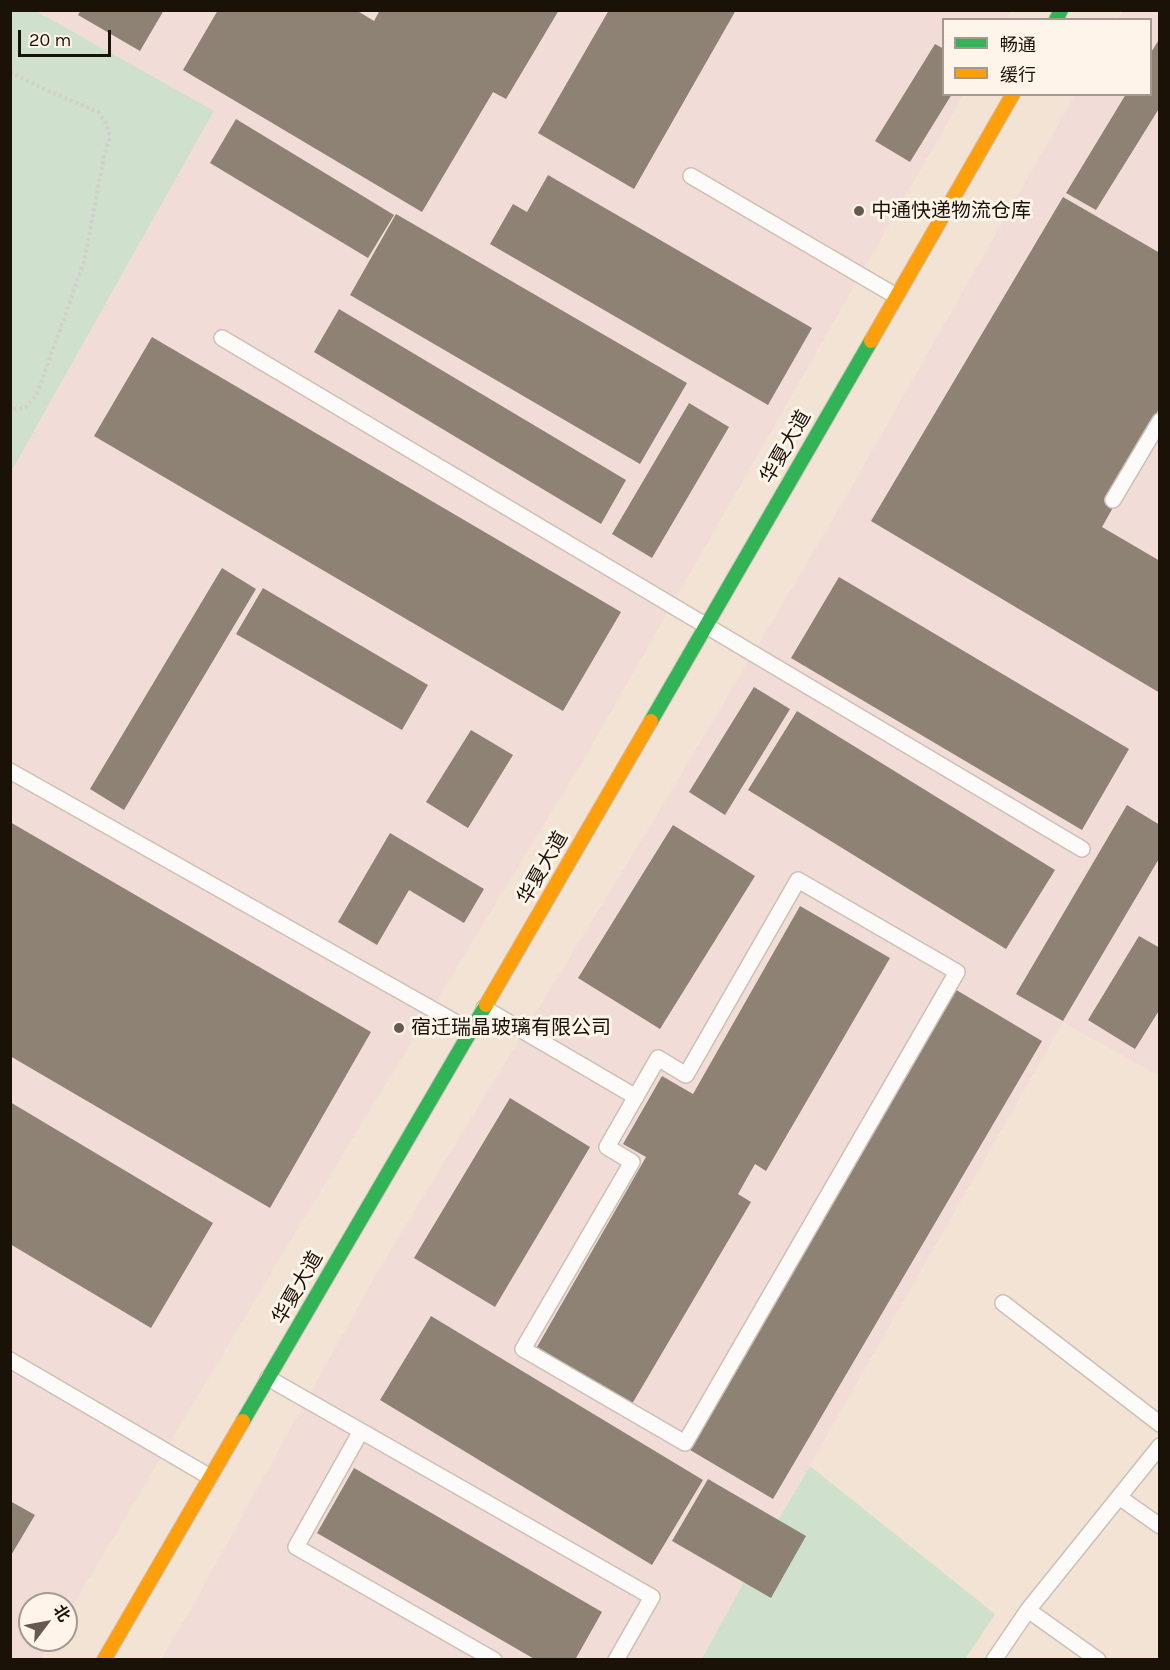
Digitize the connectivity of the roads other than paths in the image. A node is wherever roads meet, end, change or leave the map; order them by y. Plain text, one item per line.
1 (1012, 96) edge
2 (691, 176) dead end
3 (896, 296) junction
4 (222, 338) dead end
5 (1160, 421) edge
6 (1113, 500) dead end
7 (706, 626) junction
8 (10, 771) edge
9 (1082, 849) dead end
10 (484, 1008) junction
11 (471, 1031) junction
12 (636, 1097) junction
13 (1004, 1303) dead end
14 (10, 1360) edge
15 (268, 1378) junction
16 (1160, 1424) edge
17 (362, 1431) junction
18 (1160, 1446) edge
19 (210, 1477) junction
20 (1119, 1497) junction
21 (1160, 1526) edge
22 (1028, 1610) junction
23 (104, 1659) edge
24 (494, 1659) edge
25 (616, 1659) edge
26 (994, 1659) edge
27 (1098, 1659) edge

1 - 3 street, 华夏大道
2 - 3 lane
3 - 7 street, 华夏大道
4 - 7 lane
5 - 6 lane
7 - 9 lane
7 - 10 street, 华夏大道
8 - 11 lane
10 - 11 street, 华夏大道
10 - 12 lane
11 - 15 street, 华夏大道
12 - 12 lane
13 - 16 lane
14 - 19 lane
15 - 17 lane
15 - 19 street, 华夏大道
17 - 24 lane
17 - 25 lane
18 - 20 lane
19 - 23 street, 华夏大道
20 - 21 lane
20 - 22 lane
22 - 26 lane
22 - 27 lane

